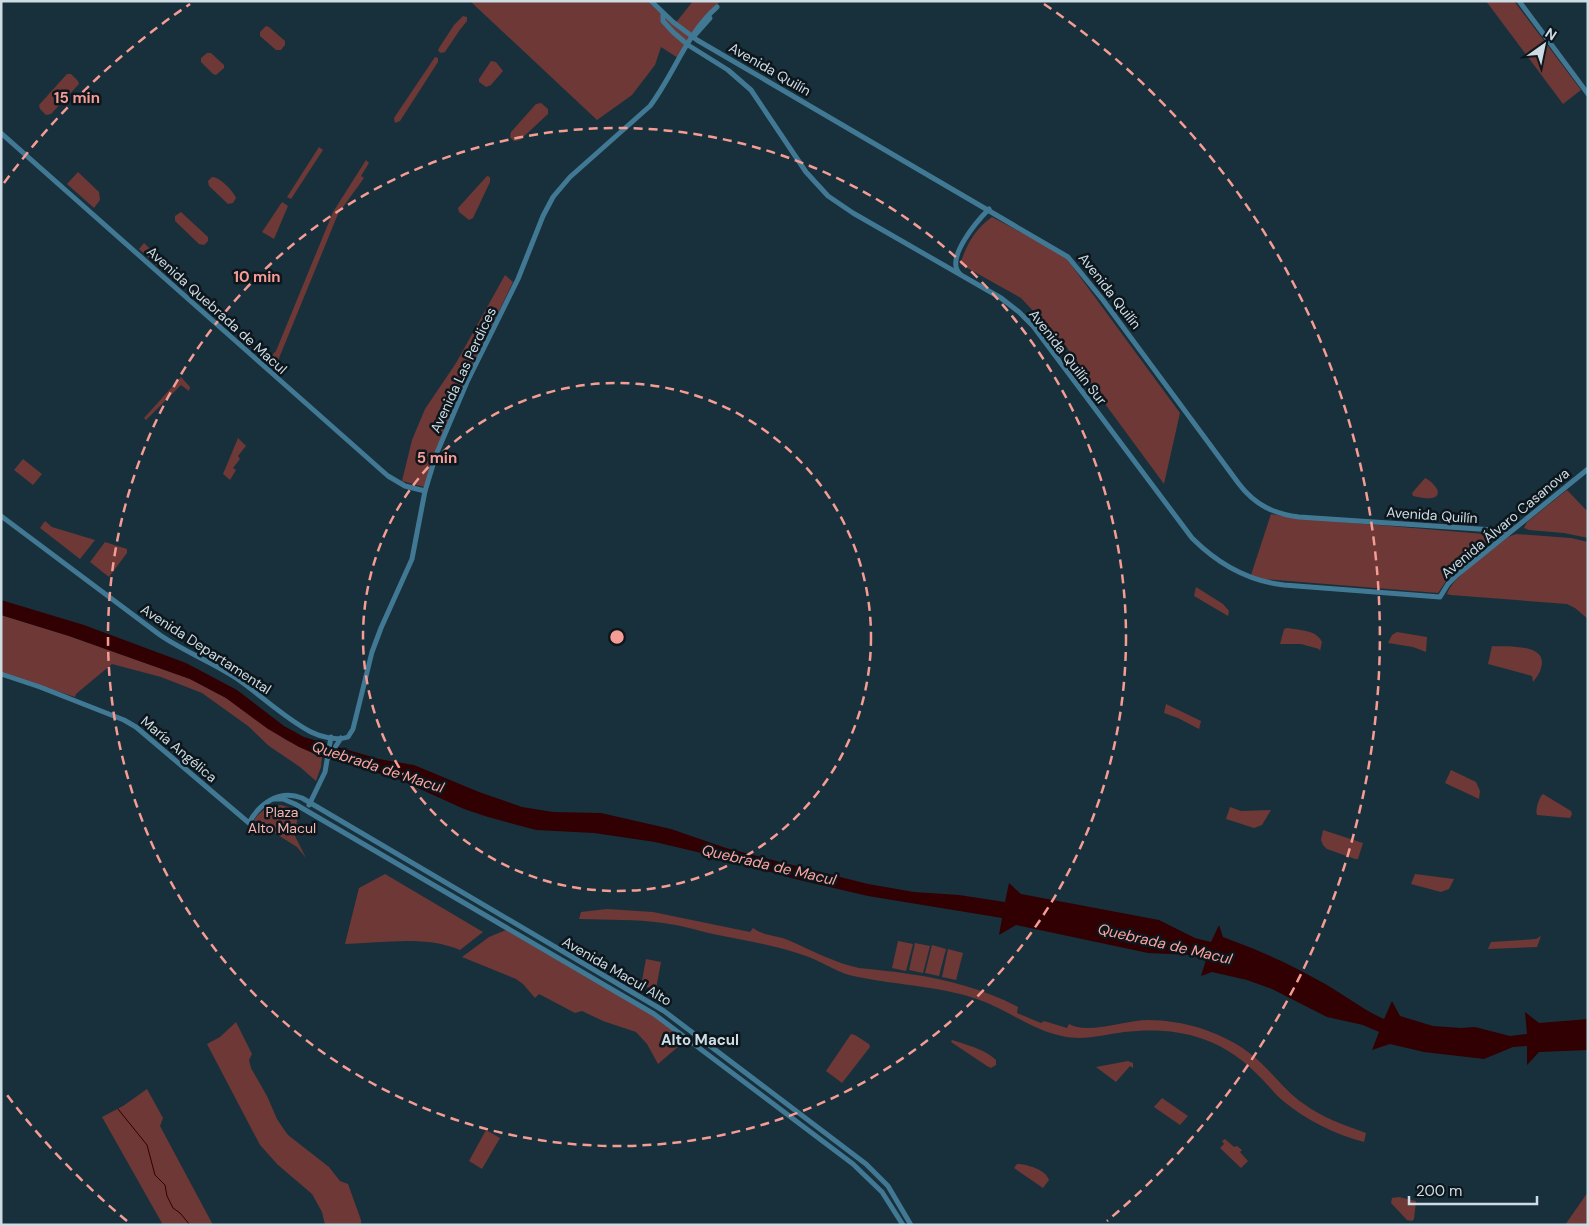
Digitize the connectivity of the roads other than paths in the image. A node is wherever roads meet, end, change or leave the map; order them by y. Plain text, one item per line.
1 (651, 1) edge
2 (721, 1) edge
3 (1519, 1) edge
4 (663, 12) junction
5 (693, 37) junction
6 (688, 45) junction
7 (734, 62) junction
8 (742, 66) junction
9 (728, 70) junction
10 (736, 76) junction
11 (1588, 94) edge
12 (1, 133) edge
13 (989, 209) junction
14 (955, 264) junction
15 (942, 266) junction
16 (963, 277) junction
17 (1588, 469) edge
18 (425, 491) junction
19 (1, 516) edge
20 (1510, 531) junction
21 (1440, 597) joint
22 (1, 674) edge
23 (331, 737) junction
24 (341, 738) junction
25 (333, 745) junction
26 (271, 800) junction
27 (310, 802) junction
28 (306, 811) junction
29 (903, 1225) edge
30 (911, 1225) edge

1 - 4 street, Avenida Quilín
2 - 5 street, Avenida Las Perdices
3 - 11 street
4 - 5 street, Avenida Quilín
4 - 6 street, Avenida Quilín Sur
5 - 6 street, Avenida Las Perdices
5 - 7 street, Avenida Quilín
6 - 9 street, Avenida Quilín Sur
6 - 18 street, Avenida Las Perdices
7 - 8 street, Avenida Quilín
7 - 9 street
8 - 10 street
8 - 13 street, Avenida Quilín
9 - 10 street, Avenida Quilín Sur
10 - 15 street, Avenida Quilín Sur
12 - 18 street, Avenida Quebrada de Macul
13 - 14 street
13 - 20 street, Avenida Quilín
14 - 15 street
14 - 16 street
15 - 16 street, Avenida Quilín Sur
16 - 21 street, Avenida Quilín Sur
17 - 20 street, Avenida Álvaro Casanova
18 - 24 street, Avenida Las Perdices
19 - 23 street, Avenida Departamental
20 - 21 street, Avenida Álvaro Casanova
22 - 26 street, María Angélica
23 - 24 street
23 - 25 street
24 - 25 street
25 - 27 street
26 - 27 street, Avenida Macul Alto
26 - 28 street, Avenida Macul Alto
27 - 28 street
27 - 30 street, Avenida Macul Alto
28 - 29 street, Avenida Macul Alto

